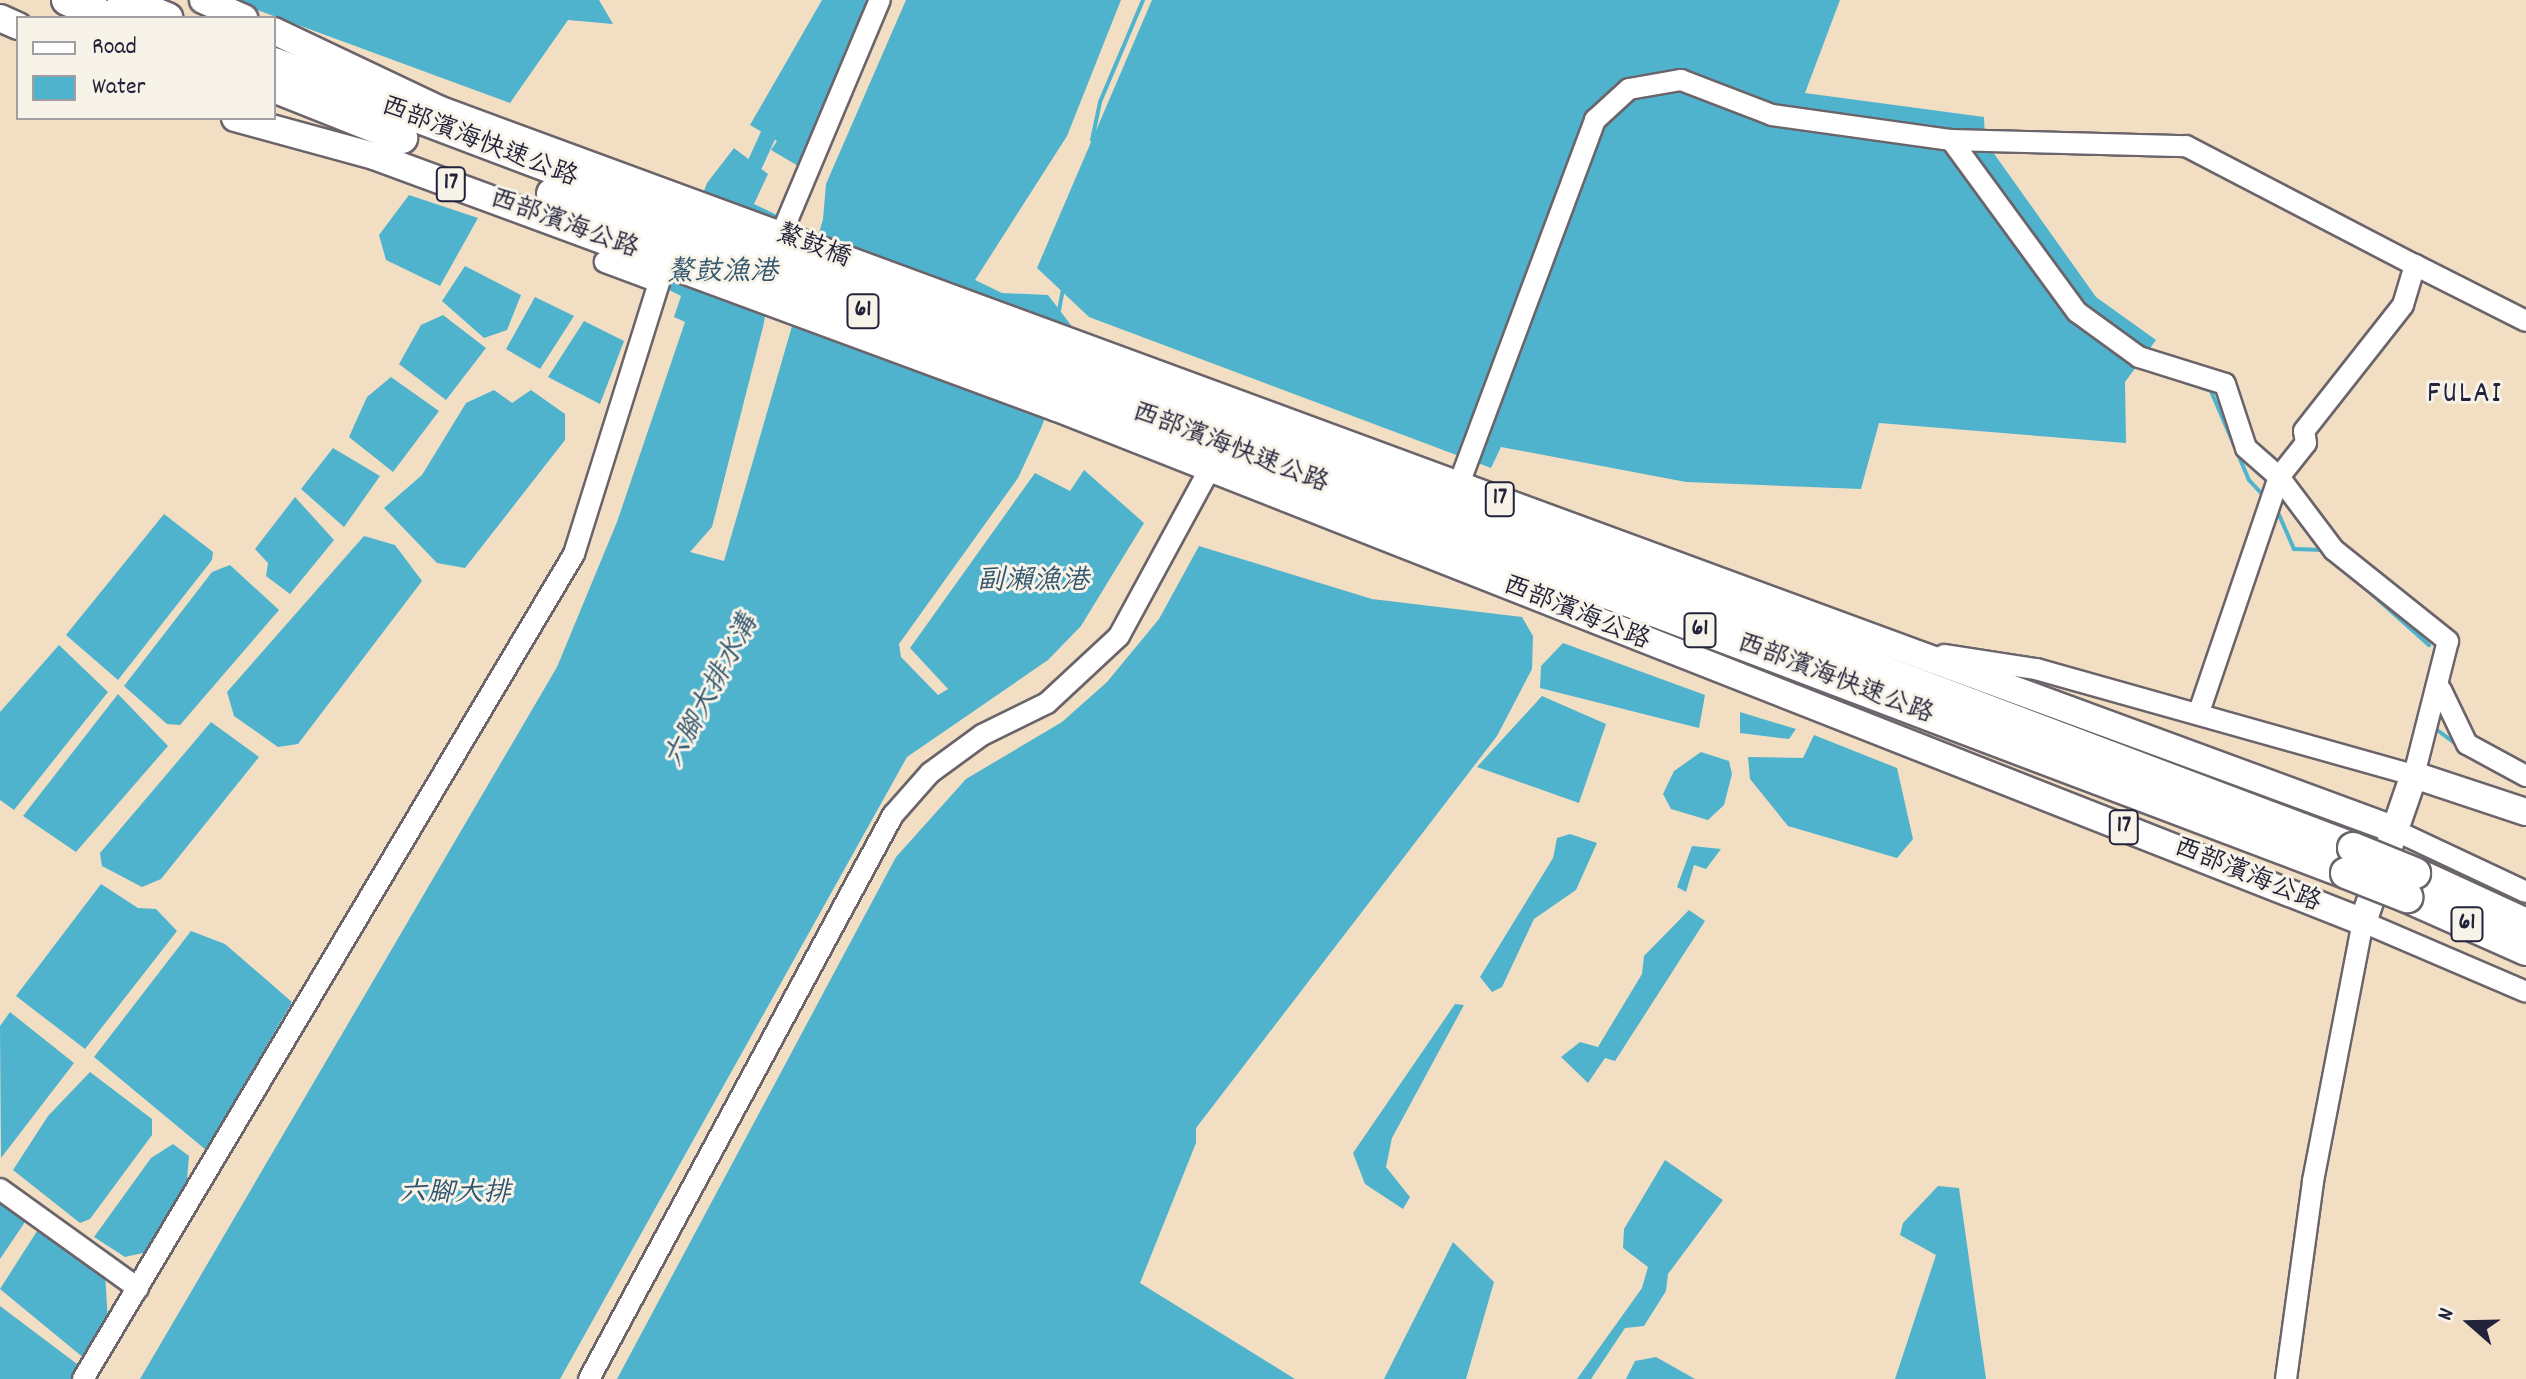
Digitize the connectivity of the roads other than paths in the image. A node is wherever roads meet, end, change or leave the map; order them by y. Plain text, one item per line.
1 (67, 0) edge
2 (123, 0) edge
3 (203, 0) edge
4 (880, 0) edge
5 (104, 16) edge
6 (162, 16) edge
7 (239, 16) edge
8 (276, 32) edge
9 (276, 64) edge
10 (276, 88) edge
11 (242, 120) edge
12 (1951, 140) junction
13 (675, 228) junction
14 (781, 235) junction
15 (605, 262) dead end
16 (2415, 265) junction
17 (2526, 321) edge
18 (1065, 375) junction
19 (1209, 470) junction
20 (2279, 477) junction
21 (1459, 484) junction
22 (1919, 651) junction
23 (2441, 690) junction
24 (2199, 712) junction
25 (2414, 775) junction
26 (2526, 776) edge
27 (2526, 812) edge
28 (2390, 828) junction
29 (2411, 885) junction
30 (2526, 892) edge
31 (2363, 922) junction
32 (2526, 924) edge
33 (2526, 950) edge
34 (2526, 992) edge
35 (0, 1189) edge
36 (138, 1288) junction
37 (83, 1379) edge
38 (589, 1379) edge
39 (2286, 1379) edge

1 - 5 highway
2 - 6 highway
3 - 7 main road
4 - 14 street
8 - 13 main road, 17
9 - 13 highway, 西部濱海快速公路 / 61
10 - 13 highway, 西部濱海快速公路 / 61
11 - 13 main road, 西部濱海公路 / 17
12 - 16 street
12 - 20 street
12 - 21 street
13 - 14 main road, 鰲鼓橋 / 17
13 - 18 highway, 鰲鼓橋 / 61
14 - 18 main road, 鰲鼓橋 / 17
15 - 36 street
16 - 17 street
16 - 20 street
18 - 19 main road, 西部濱海公路 / 17
18 - 21 main road, 17
18 - 29 highway, 西部濱海快速公路 / 61, bridge
19 - 31 main road, 西部濱海公路 / 17
19 - 38 street
20 - 23 street
20 - 24 street
21 - 22 main road, 17
22 - 24 street
22 - 28 main road, 17
23 - 25 street
23 - 26 street
24 - 25 street
25 - 27 main road
25 - 28 main road
28 - 30 street
28 - 31 main road
29 - 32 highway, 61
29 - 33 highway, 61
31 - 34 street
31 - 39 street
35 - 36 street
36 - 37 street

